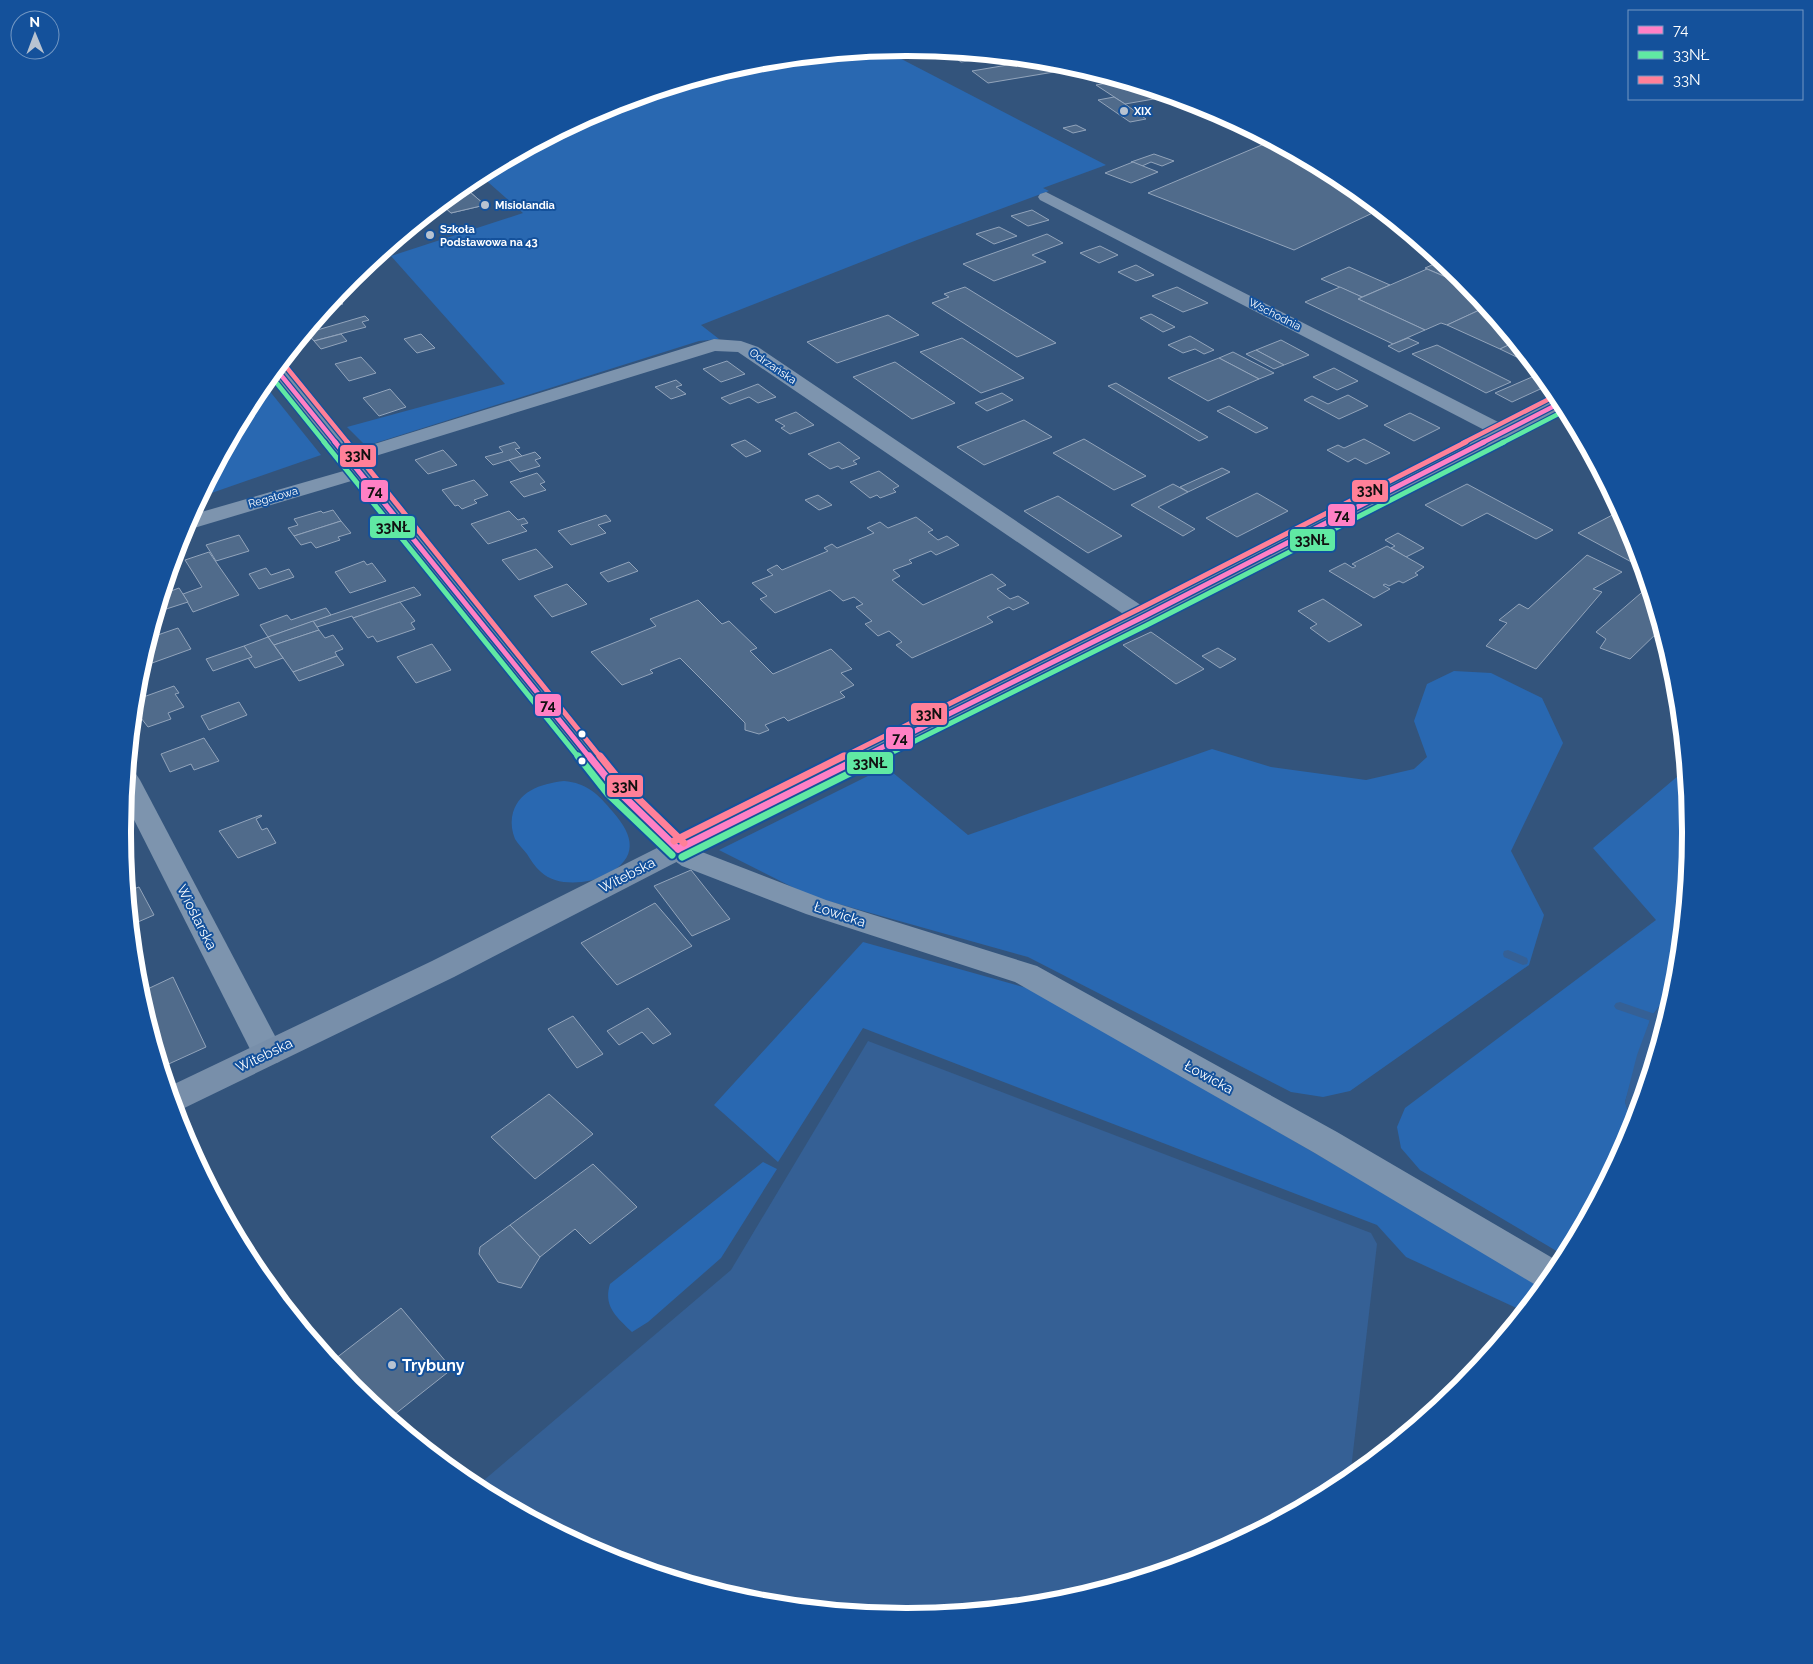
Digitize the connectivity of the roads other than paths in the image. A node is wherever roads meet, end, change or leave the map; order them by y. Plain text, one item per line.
1 (1046, 197) dead end
2 (280, 374) edge
3 (1555, 406) edge
4 (1503, 432) junction
5 (355, 465) junction
6 (197, 519) edge
7 (1143, 617) junction
8 (132, 789) edge
9 (678, 849) junction
10 (268, 1053) junction
11 (178, 1097) edge
12 (1545, 1272) edge

1 - 4 street, Wschodnia
2 - 5 street, Łowicka
3 - 4 street, Witebska
4 - 7 street, Witebska
5 - 6 street, Regatowa
5 - 7 street, Odrzańska
5 - 9 street, Łowicka
7 - 9 street, Witebska
8 - 10 street, Wioślarska
9 - 10 street, Witebska
9 - 12 street, Łowicka
10 - 11 street, Witebska

